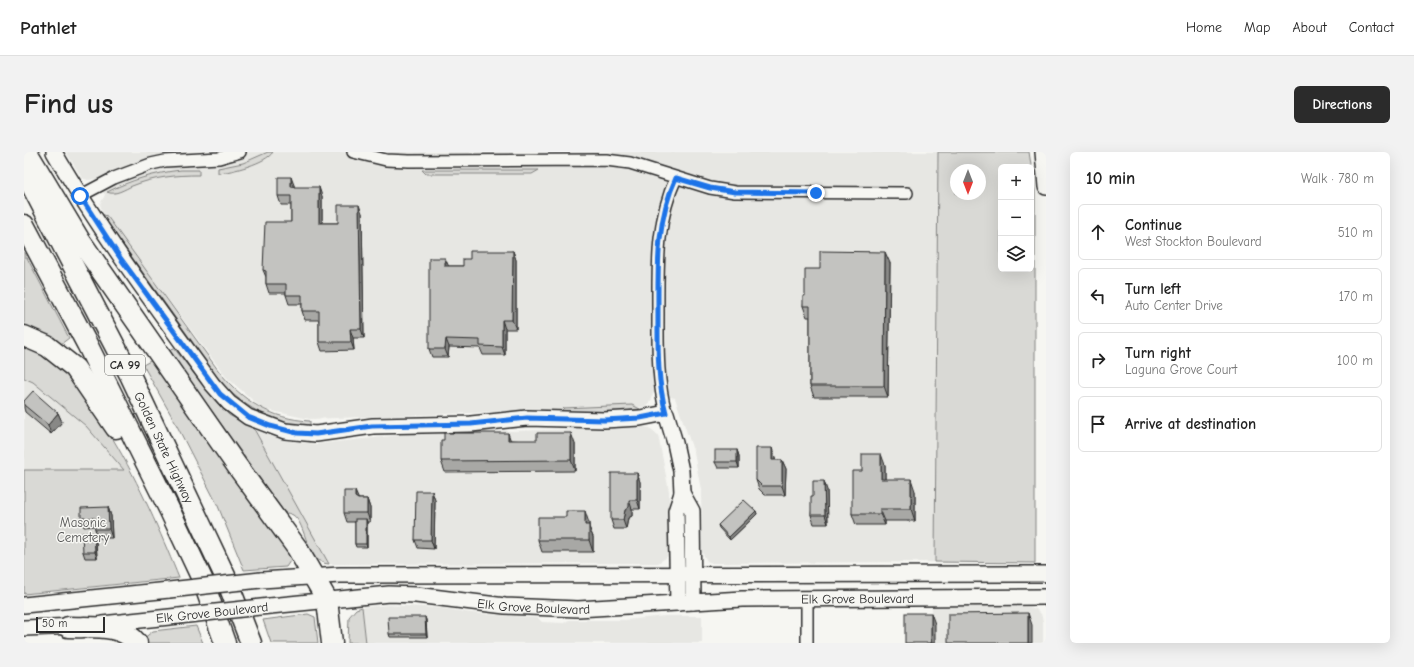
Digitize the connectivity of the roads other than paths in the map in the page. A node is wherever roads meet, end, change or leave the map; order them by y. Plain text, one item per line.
1 (27, 152) edge
2 (54, 152) edge
3 (240, 152) edge
4 (353, 152) edge
5 (1043, 152) edge
6 (24, 170) edge
7 (676, 178) junction
8 (1046, 187) edge
9 (907, 193) dead end
10 (80, 196) junction
11 (24, 224) edge
12 (24, 336) edge
13 (666, 413) junction
14 (682, 493) junction
15 (168, 509) junction
16 (676, 574) junction
17 (693, 574) junction
18 (1046, 574) edge
19 (314, 576) junction
20 (1046, 597) edge
21 (807, 598) junction
22 (328, 600) junction
23 (693, 602) junction
24 (678, 603) junction
25 (25, 607) edge
26 (68, 627) junction
27 (24, 628) edge
28 (137, 643) edge
29 (225, 643) edge
30 (251, 643) edge
31 (332, 643) edge
32 (806, 643) edge

1 - 19 highway
2 - 10 main road
3 - 10 street
4 - 7 street
5 - 8 main road
6 - 30 highway, Golden State Highway / CA 99
7 - 9 street
7 - 13 street
10 - 13 main road
11 - 15 highway, Golden State Highway / CA 99
12 - 15 highway
13 - 14 main road
14 - 16 main road
14 - 17 main road
15 - 29 highway, Golden State Highway / CA 99
16 - 17 main road, Elk Grove Boulevard
16 - 19 main road, Elk Grove Boulevard
16 - 24 main road
17 - 18 main road, Elk Grove Boulevard
17 - 23 main road
19 - 22 highway
19 - 25 main road, Elk Grove Boulevard, bridge
20 - 21 main road, Elk Grove Boulevard
21 - 23 main road, Elk Grove Boulevard
21 - 32 street
22 - 24 main road, Elk Grove Boulevard
22 - 26 main road, Elk Grove Boulevard, bridge
22 - 31 highway
23 - 24 main road, Elk Grove Boulevard
26 - 27 main road, Elk Grove Boulevard
26 - 28 highway

